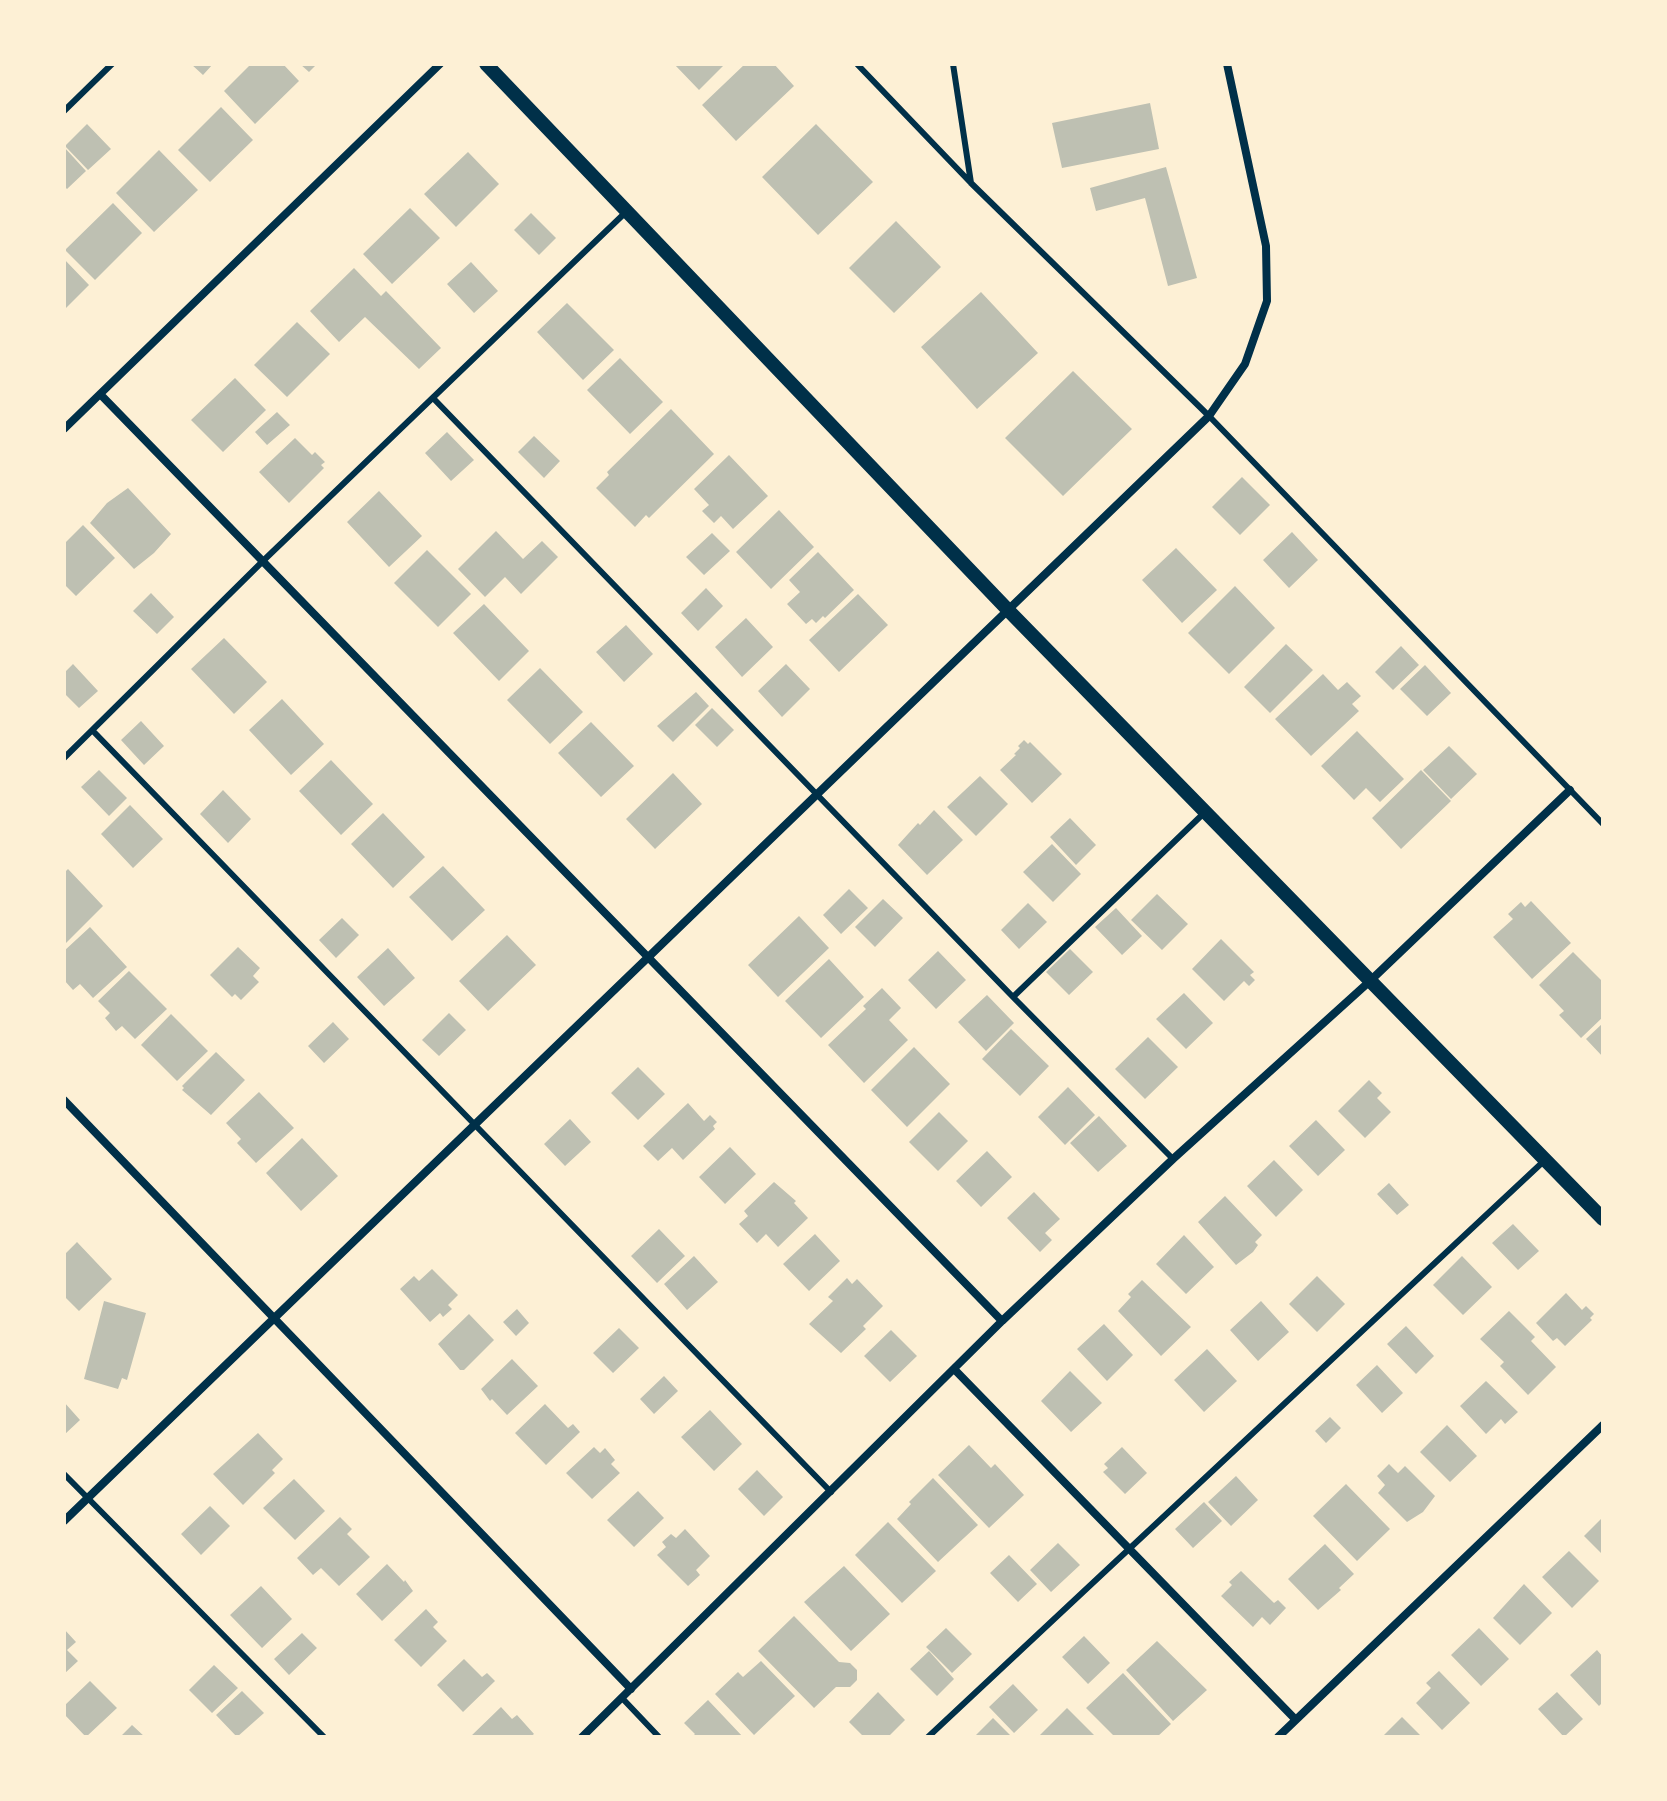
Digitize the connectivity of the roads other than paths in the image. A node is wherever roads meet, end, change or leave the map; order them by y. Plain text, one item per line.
1 (112, 64) edge
2 (440, 64) edge
3 (486, 64) edge
4 (857, 64) edge
5 (953, 64) edge
6 (1227, 64) edge
7 (64, 111) edge
8 (971, 183) junction
9 (627, 211) junction
10 (100, 394) junction
11 (433, 398) junction
12 (1209, 416) junction
13 (64, 429) edge
14 (264, 560) junction
15 (1007, 609) junction
16 (93, 731) junction
17 (64, 758) edge
18 (1570, 790) junction
19 (816, 793) junction
20 (1205, 812) junction
21 (1603, 824) edge
22 (648, 957) junction
23 (1370, 981) junction
24 (1013, 997) junction
25 (64, 1100) edge
26 (476, 1123) junction
27 (1173, 1159) junction
28 (1545, 1160) junction
29 (1603, 1219) edge
30 (274, 1318) junction
31 (1002, 1321) junction
32 (955, 1370) junction
33 (1603, 1425) edge
34 (64, 1474) edge
35 (831, 1492) junction
36 (87, 1499) junction
37 (64, 1521) edge
38 (1129, 1548) junction
39 (631, 1689) junction
40 (622, 1698) junction
41 (1295, 1719) junction
42 (324, 1737) edge
43 (582, 1737) edge
44 (659, 1737) edge
45 (928, 1737) edge
46 (1278, 1737) edge

1 - 7 lane
2 - 10 street
3 - 9 street
4 - 8 lane
5 - 8 lane
6 - 12 street
8 - 12 lane
9 - 11 lane
9 - 15 street
10 - 13 street
10 - 14 street
11 - 14 lane
11 - 19 lane
12 - 15 street
12 - 18 lane
14 - 16 lane
14 - 22 street
15 - 19 street
15 - 20 street
16 - 17 lane
16 - 26 lane
18 - 21 lane
18 - 23 street
19 - 22 street
19 - 24 lane
20 - 23 street
20 - 24 lane
22 - 26 street
22 - 31 street
23 - 27 street
23 - 28 street
24 - 27 lane
25 - 30 street
26 - 30 street
26 - 35 lane
27 - 31 street
28 - 29 street
28 - 38 lane
30 - 36 street
30 - 39 street
31 - 32 street
32 - 35 street
32 - 38 street
33 - 41 street
34 - 36 lane
35 - 39 street
36 - 37 street
36 - 42 lane
38 - 41 street
38 - 45 lane
39 - 40 street
40 - 43 street
40 - 44 lane
41 - 46 street

